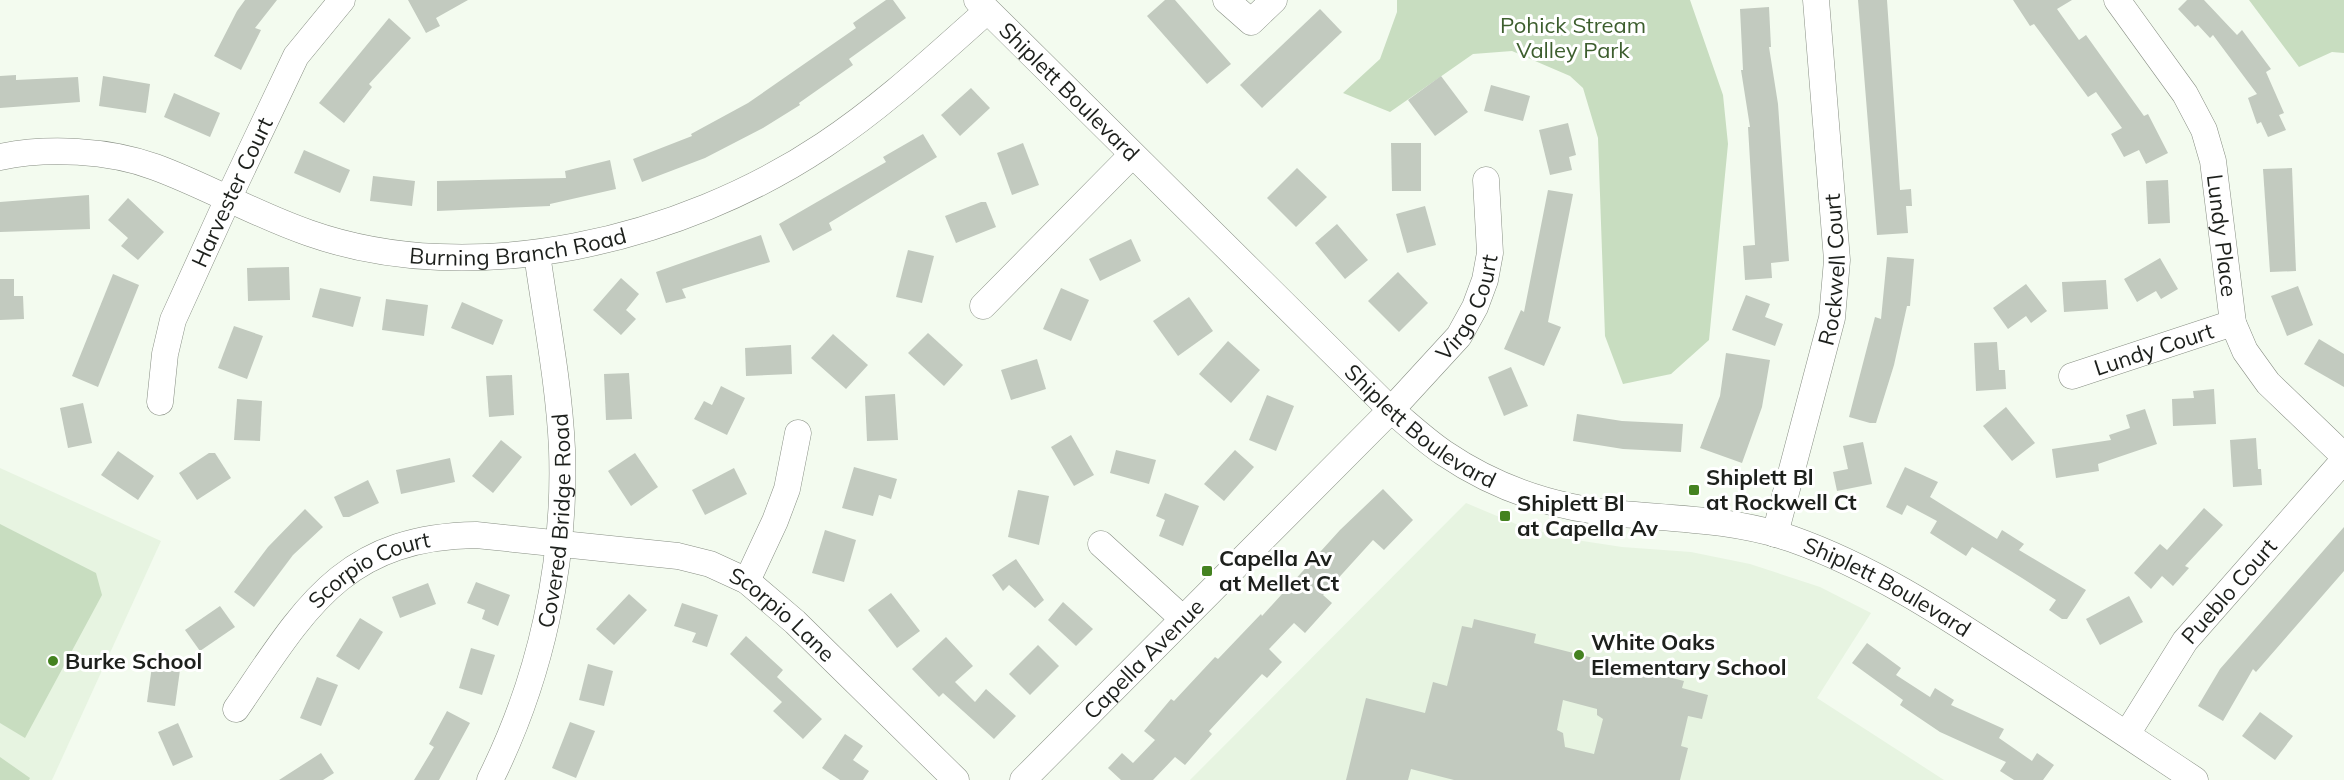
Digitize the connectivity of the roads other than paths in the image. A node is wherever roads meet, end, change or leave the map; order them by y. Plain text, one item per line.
1 (342, 0) edge
2 (1226, 0) edge
3 (1274, 0) edge
4 (1816, 0) edge
5 (2117, 0) edge
6 (982, 6) edge
7 (1132, 155) junction
8 (0, 157) edge
9 (1486, 180) dead end
10 (228, 199) junction
11 (537, 254) junction
12 (983, 306) dead end
13 (2233, 323) junction
14 (2072, 376) dead end
15 (160, 402) dead end
16 (1391, 410) junction
17 (798, 433) dead end
18 (2344, 458) edge
19 (1775, 534) junction
20 (558, 544) junction
21 (1101, 544) dead end
22 (747, 581) junction
23 (1182, 618) junction
24 (236, 709) dead end
25 (2127, 734) junction
26 (490, 780) edge
27 (956, 780) edge
28 (1023, 780) edge
29 (2195, 780) edge

1 - 10 street, Harvester Court
2 - 3 street
4 - 19 street, Rockwell Court
5 - 13 street, Lundy Place
6 - 7 street, Shiplett Boulevard
6 - 11 street, Burning Branch Road
7 - 12 street
7 - 16 street, Shiplett Boulevard
8 - 10 street, Burning Branch Road
9 - 16 street, Virgo Court
10 - 11 street, Burning Branch Road
10 - 15 street, Harvester Court
11 - 20 street, Covered Bridge Road
13 - 14 street, Lundy Court
13 - 18 street, Lundy Place
16 - 19 street, Shiplett Boulevard
16 - 23 street, Capella Avenue
17 - 22 street
18 - 25 street, Pueblo Court
19 - 25 street, Shiplett Boulevard
20 - 22 street, Scorpio Lane
20 - 24 street, Scorpio Court
20 - 26 street, Covered Bridge Road
21 - 23 street
22 - 27 street, Scorpio Lane
23 - 28 street, Capella Avenue
25 - 29 street, Shiplett Boulevard

